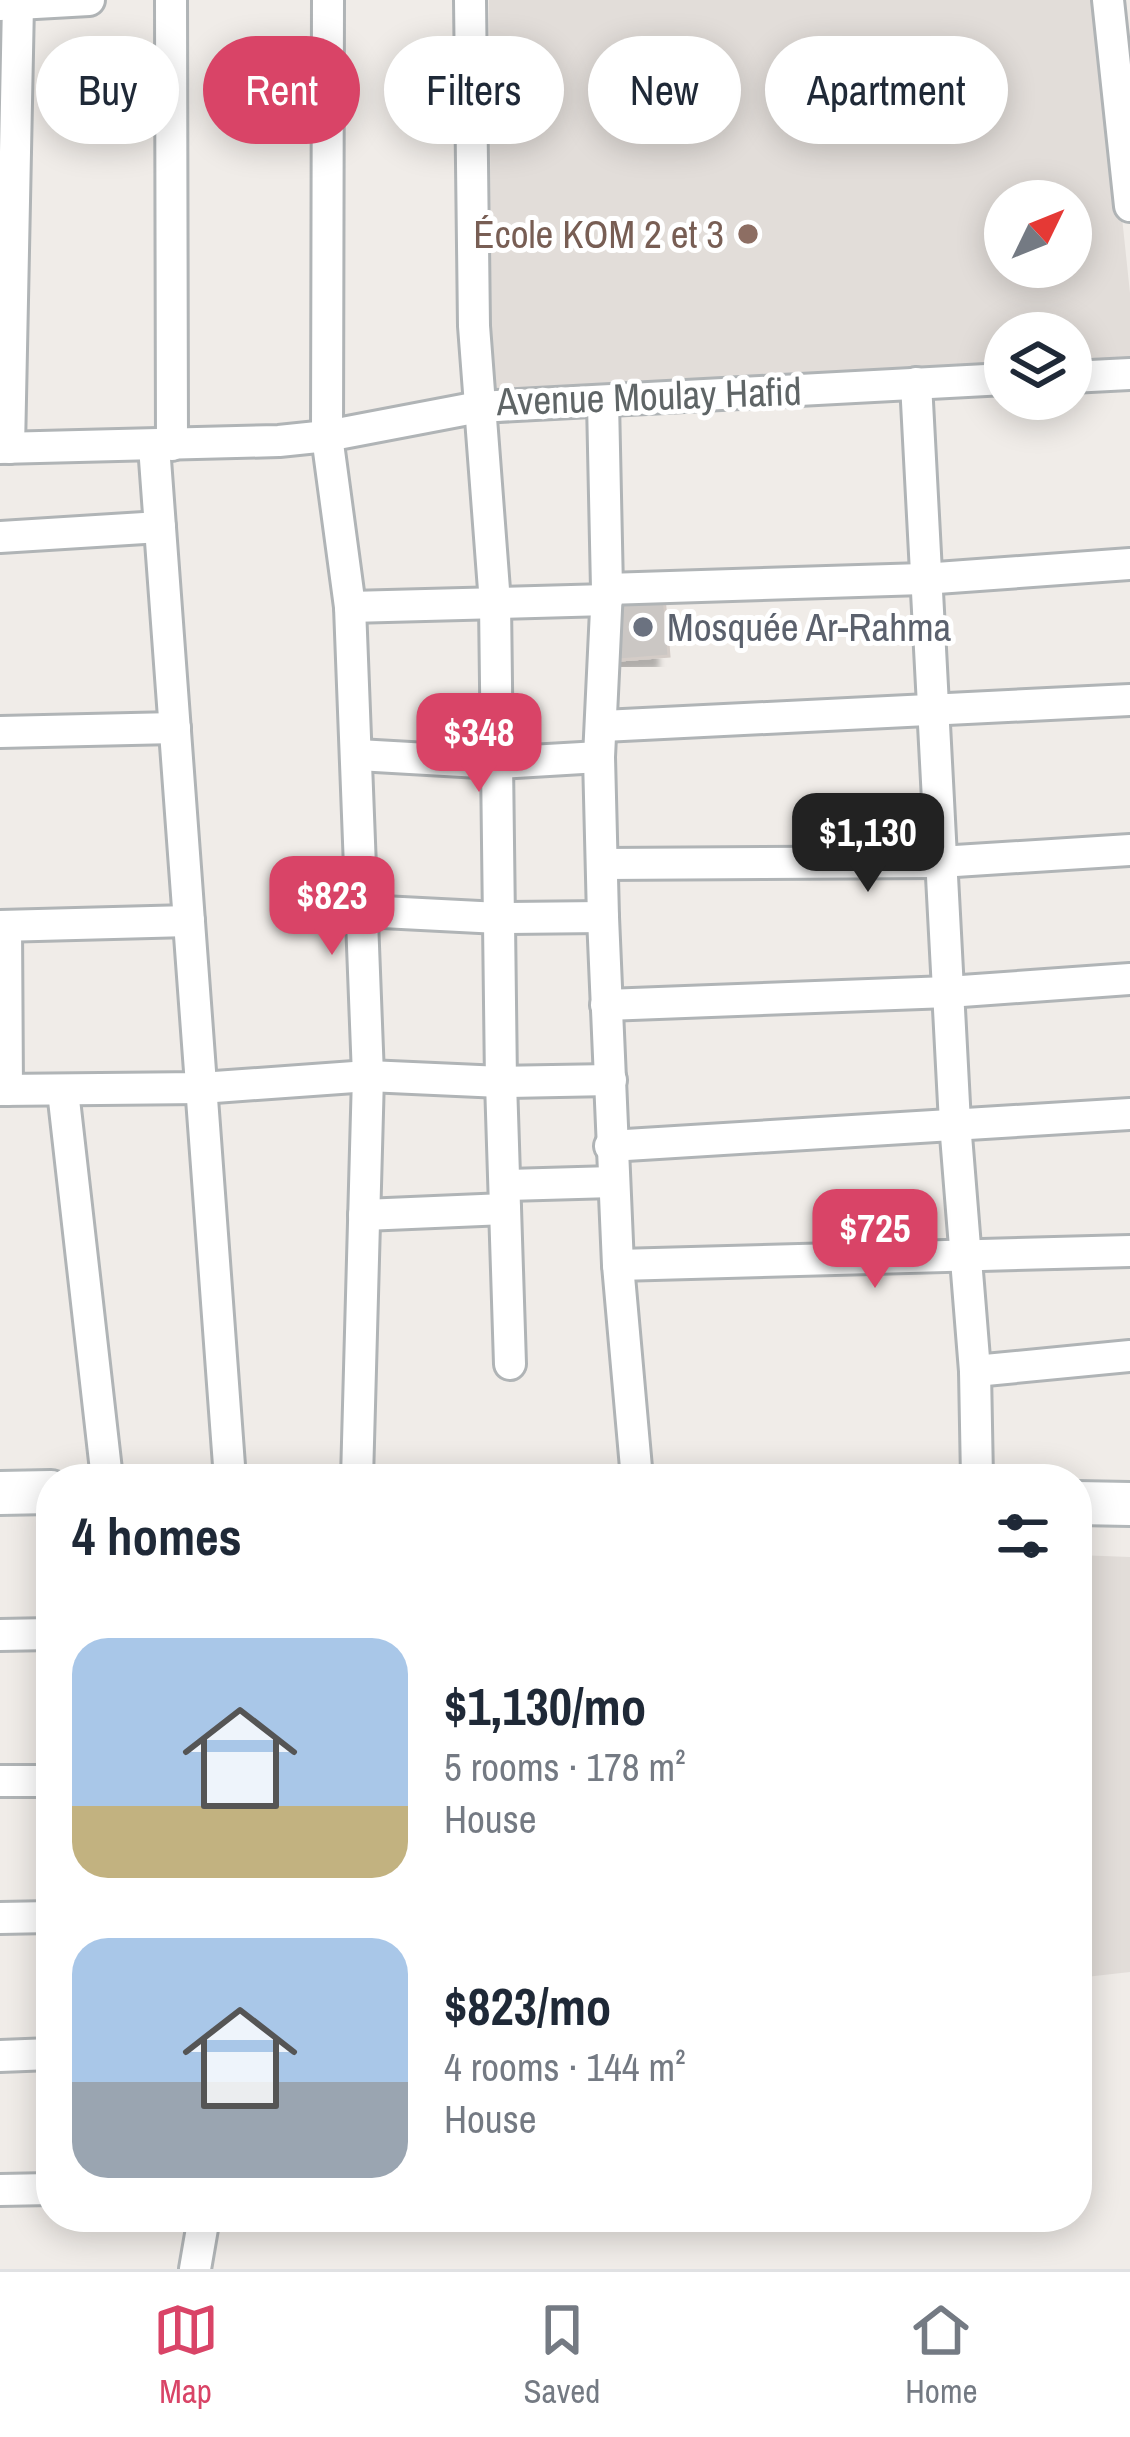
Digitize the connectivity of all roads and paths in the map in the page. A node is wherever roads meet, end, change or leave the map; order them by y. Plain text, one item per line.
1 (89, 0) edge
2 (171, 0) edge
3 (328, 0) edge
4 (470, 0) edge
5 (1115, 2) edge
6 (9, 4) edge
7 (1126, 133) edge
8 (1130, 206) edge
9 (1130, 374) edge
10 (1092, 375) edge
11 (984, 380) edge
12 (916, 383) junction
13 (603, 402) junction
14 (479, 406) junction
15 (327, 436) junction
16 (163, 446) junction
17 (4, 448) edge
18 (160, 527) junction
19 (0, 537) edge
20 (1130, 564) edge
21 (923, 579) junction
22 (607, 595) junction
23 (496, 603) junction
24 (350, 607) junction
25 (1130, 700) edge
26 (932, 710) junction
27 (175, 728) junction
28 (0, 732) edge
29 (601, 741) junction
30 (358, 755) junction
31 (497, 763) junction
32 (1130, 850) edge
33 (940, 862) junction
34 (604, 864) junction
35 (363, 911) junction
36 (603, 916) junction
37 (499, 918) junction
38 (189, 921) junction
39 (3, 926) edge
40 (1130, 980) edge
41 (948, 992) junction
42 (607, 1005) junction
43 (368, 1076) junction
44 (611, 1080) junction
45 (501, 1082) junction
46 (201, 1088) junction
47 (4, 1090) edge
48 (63, 1091) junction
49 (1130, 1114) edge
50 (956, 1123) junction
51 (610, 1146) junction
52 (613, 1182) junction
53 (505, 1197) junction
54 (364, 1214) junction
55 (1130, 1251) edge
56 (964, 1256) junction
57 (618, 1265) junction
58 (1130, 1357) edge
59 (510, 1364) dead end
60 (975, 1371) junction
61 (105, 1464) edge
62 (229, 1464) edge
63 (357, 1464) edge
64 (636, 1464) edge
65 (977, 1464) edge
66 (36, 1492) edge
67 (0, 1493) edge
68 (1092, 1503) edge
69 (1130, 1504) edge
70 (36, 1635) edge
71 (0, 1636) edge
72 (0, 1781) edge
73 (36, 1781) edge
74 (36, 1917) edge
75 (0, 1918) edge
76 (36, 2055) edge
77 (0, 2056) edge
78 (36, 2189) edge
79 (0, 2190) edge
80 (201, 2232) edge
81 (195, 2269) edge

1 - 6 street
2 - 16 street
3 - 15 street
4 - 14 street, Avenue Moulay Hafid
5 - 7 street
6 - 17 street
7 - 8 street
9 - 10 street
11 - 12 street, Avenue Moulay Hafid
12 - 13 street, Avenue Moulay Hafid
12 - 21 street
13 - 14 street, Avenue Moulay Hafid
13 - 22 street
14 - 15 street
14 - 23 street
15 - 16 street
15 - 24 street
16 - 17 street
16 - 18 street
18 - 19 street
18 - 27 street
20 - 21 street
21 - 22 street
21 - 26 street
22 - 23 street
22 - 29 street
23 - 24 street
23 - 31 street
24 - 30 street
25 - 26 street
26 - 29 street
26 - 33 street
27 - 28 street
27 - 38 street
29 - 31 street
29 - 34 street
30 - 31 street
30 - 35 street
31 - 37 street
32 - 33 street
33 - 34 street
33 - 41 street
34 - 36 street
35 - 37 street
35 - 43 street
36 - 37 street
36 - 42 street
37 - 45 street
38 - 39 street
38 - 46 street
39 - 47 street
40 - 41 street
41 - 42 street
41 - 50 street
42 - 44 street
43 - 45 street
43 - 46 street
43 - 54 street
44 - 45 street
44 - 51 street
45 - 53 street
46 - 48 street
46 - 62 street
47 - 48 street
48 - 61 street
49 - 50 street
50 - 51 street
50 - 56 street
51 - 52 street
52 - 53 street
52 - 57 street
53 - 54 street
53 - 59 street
54 - 63 street
55 - 56 street
56 - 57 street
56 - 60 street
57 - 64 street
58 - 60 street
60 - 65 street
66 - 67 street
68 - 69 street
70 - 71 street
72 - 73 street
74 - 75 street
76 - 77 street
78 - 79 street
80 - 81 street

